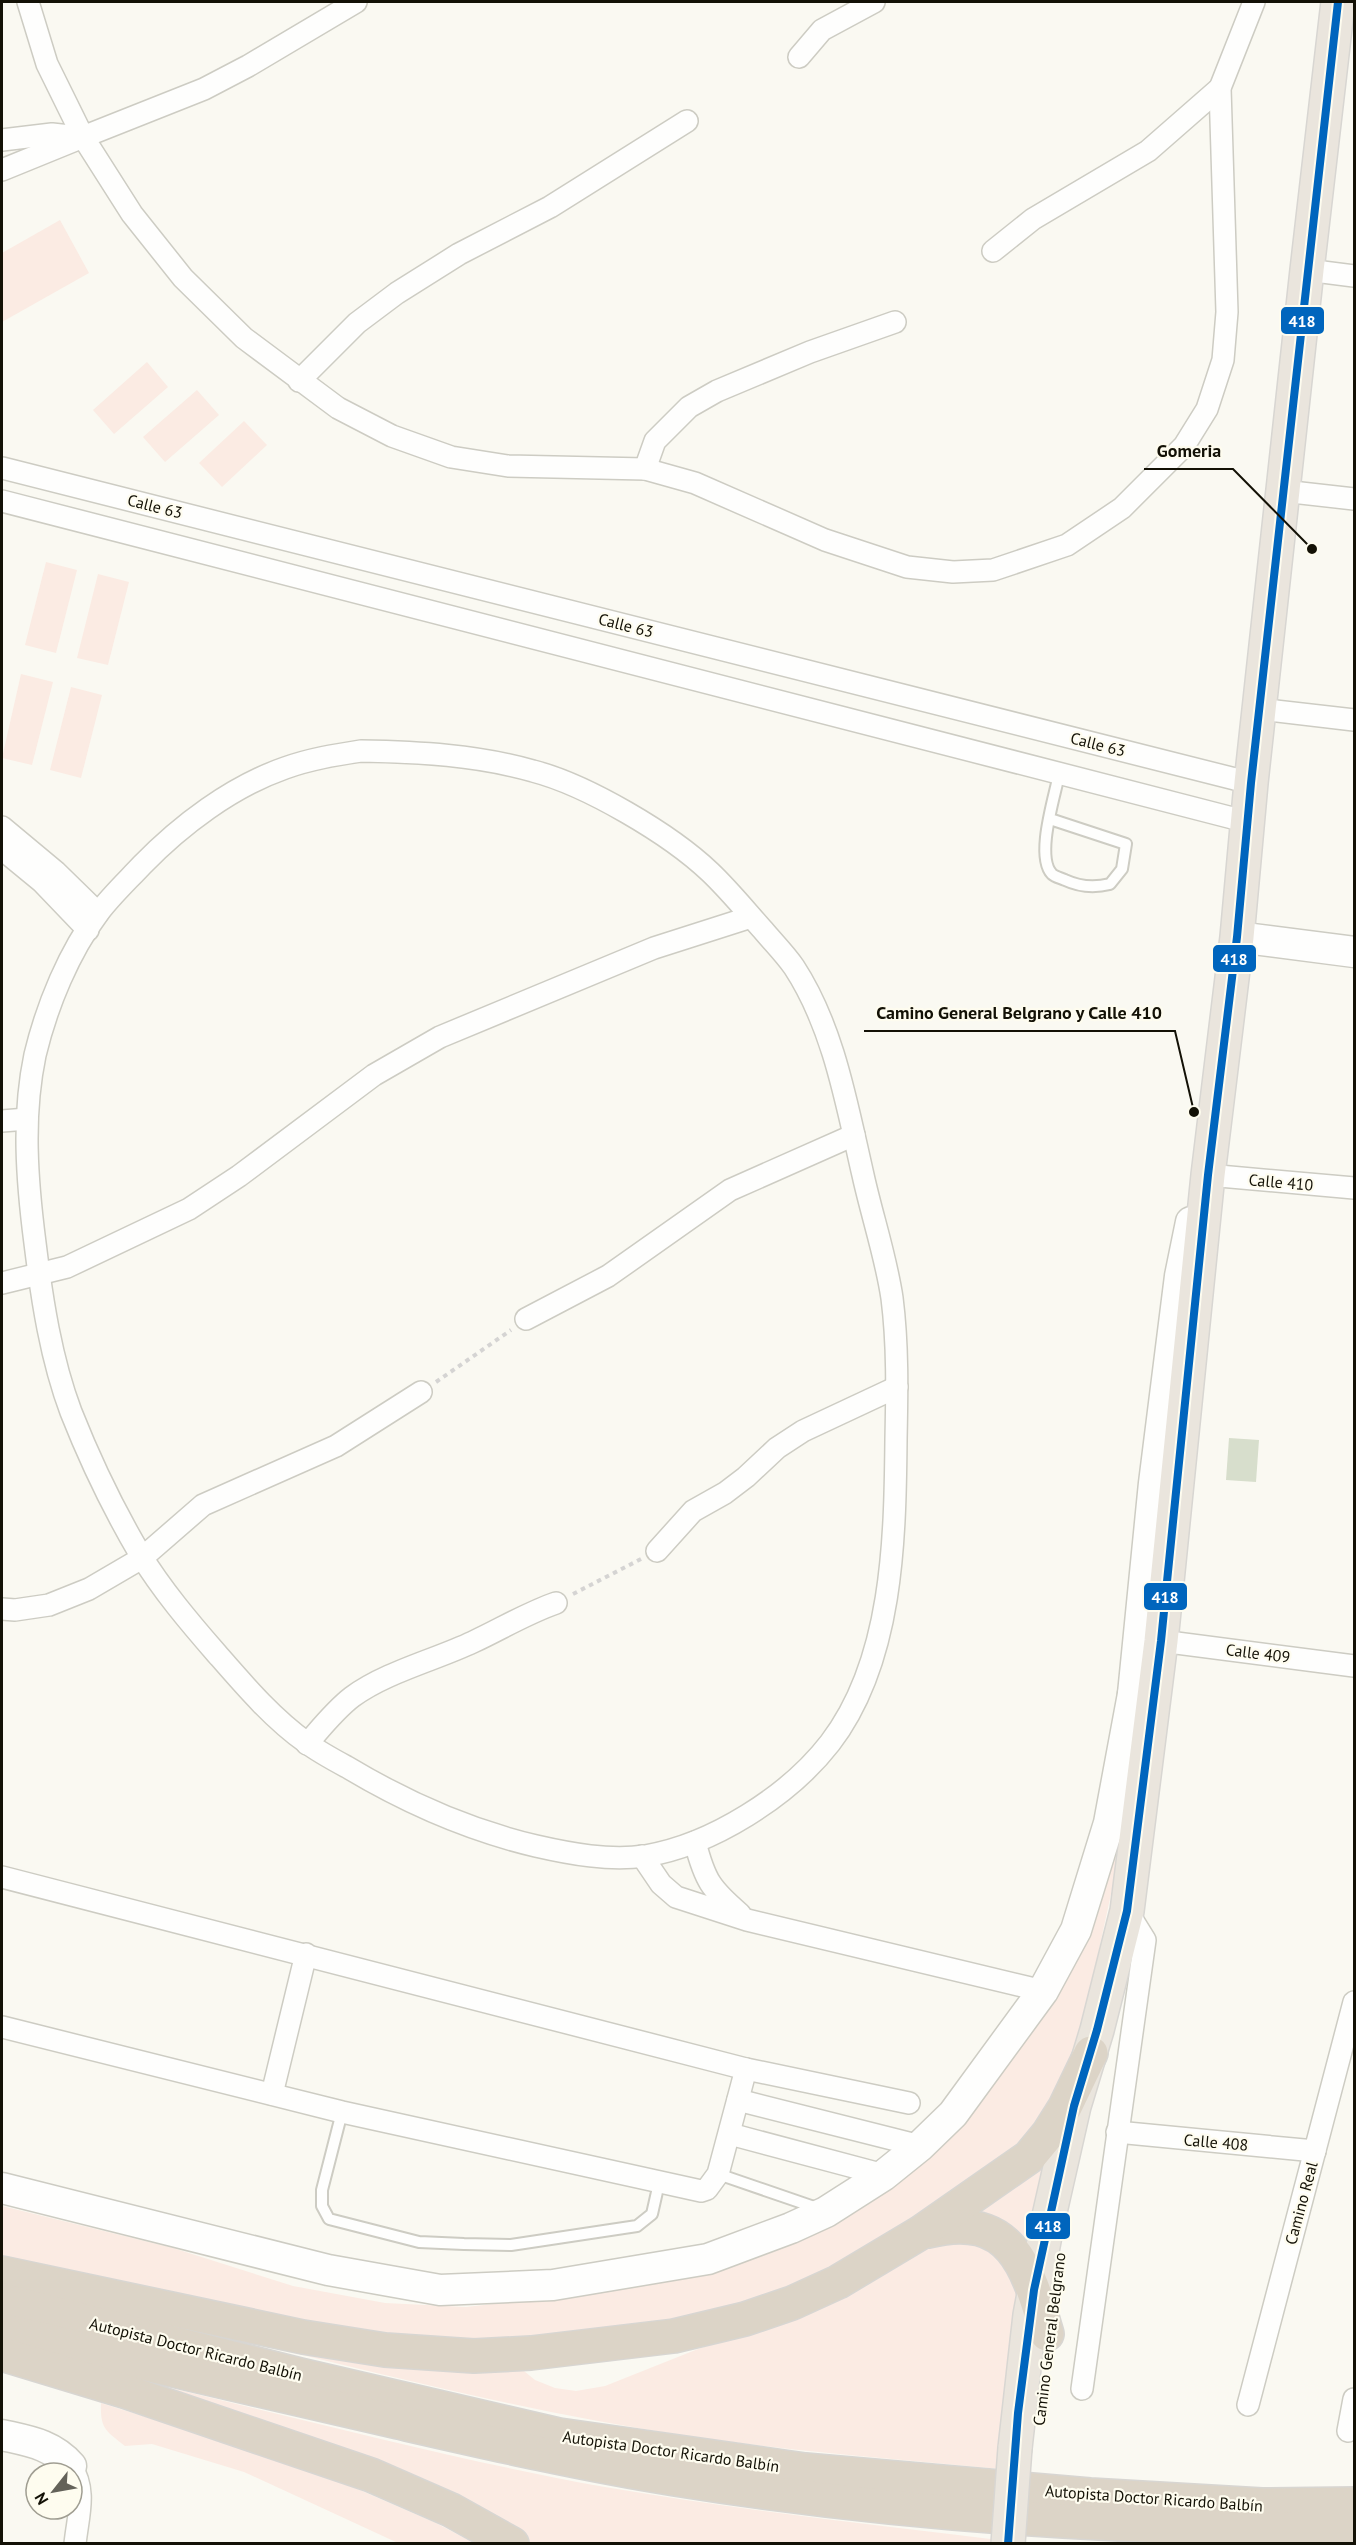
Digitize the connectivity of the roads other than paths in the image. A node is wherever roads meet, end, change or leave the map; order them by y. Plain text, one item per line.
1 (28, 2) edge
2 (356, 2) edge
3 (874, 2) edge
4 (1254, 2) edge
5 (1338, 2) edge
6 (800, 57) dead end
7 (1220, 88) junction
8 (687, 121) dead end
9 (83, 137) junction
10 (2, 140) edge
11 (2, 170) edge
12 (993, 251) dead end
13 (1306, 270) junction
14 (1354, 276) edge
15 (895, 322) dead end
16 (299, 381) junction
17 (2, 468) edge
18 (645, 469) junction
19 (1283, 491) junction
20 (1354, 500) edge
21 (2, 501) edge
22 (1259, 709) junction
23 (1354, 720) edge
24 (1059, 774) junction
25 (1251, 783) junction
26 (1050, 819) junction
27 (1248, 822) junction
28 (2, 827) edge
29 (2, 849) edge
30 (752, 917) junction
31 (93, 922) junction
32 (1237, 937) junction
33 (1354, 952) edge
34 (27, 1119) junction
35 (2, 1121) edge
36 (854, 1135) junction
37 (1208, 1175) junction
38 (1354, 1188) edge
39 (39, 1274) junction
40 (2, 1283) edge
41 (526, 1319) road end
42 (897, 1387) junction
43 (421, 1392) road end
44 (657, 1551) road end
45 (142, 1558) junction
46 (556, 1603) road end
47 (2, 1608) edge
48 (1161, 1641) junction
49 (1354, 1666) edge
50 (1144, 1690) junction
51 (308, 1744) junction
52 (696, 1842) junction
53 (642, 1856) junction
54 (2, 1877) edge
55 (1127, 1911) junction
56 (747, 1920) junction
57 (306, 1954) junction
58 (1043, 1991) junction
59 (1354, 2002) edge
60 (2, 2027) edge
61 (1094, 2041) junction
62 (746, 2069) junction
63 (272, 2094) junction
64 (738, 2100) junction
65 (909, 2103) dead end
66 (342, 2112) junction
67 (1118, 2132) junction
68 (730, 2134) junction
69 (920, 2146) junction
70 (1315, 2151) junction
71 (718, 2174) junction
72 (884, 2175) junction
73 (659, 2183) junction
74 (2, 2188) edge
75 (826, 2212) junction
76 (920, 2233) junction
77 (2, 2273) edge
78 (1034, 2290) junction
79 (2, 2300) edge
80 (2, 2330) edge
81 (1047, 2334) junction
82 (2, 2354) edge
83 (1082, 2389) dead end
84 (1354, 2399) edge
85 (1248, 2405) dead end
86 (1348, 2431) dead end
87 (2, 2434) edge
88 (1025, 2449) junction
89 (66, 2461) edge
90 (873, 2504) junction
91 (1354, 2504) edge
92 (78, 2521) edge
93 (1354, 2529) edge
94 (75, 2544) edge
95 (512, 2544) edge
96 (1008, 2544) edge
97 (1026, 2544) edge
98 (1106, 2544) edge

1 - 9 street
2 - 9 street
3 - 6 street
4 - 7 street
5 - 13 main road, Camino General Belgrano
7 - 12 street
7 - 18 street
8 - 16 street
9 - 10 street
9 - 11 street
9 - 16 street
13 - 14 street
13 - 19 main road, Camino General Belgrano
15 - 18 street
16 - 18 street
17 - 25 street, Calle 63
19 - 20 street
19 - 22 main road, Camino General Belgrano
21 - 24 street, Calle 63
22 - 23 street
22 - 25 main road, Camino General Belgrano
24 - 26 lane
24 - 27 street, Calle 63
25 - 27 main road, Camino General Belgrano
26 - 26 lane
27 - 32 main road, Camino General Belgrano
28 - 31 street
29 - 31 street
30 - 31 street
30 - 36 street
30 - 39 street
31 - 34 street
32 - 33 street
32 - 37 main road, Camino General Belgrano
34 - 35 street
34 - 39 street
36 - 41 street
36 - 42 street
37 - 38 street, Calle 410
37 - 48 main road, Camino General Belgrano
37 - 50 street
39 - 40 street
39 - 45 street
42 - 44 street
42 - 52 street
43 - 45 street
45 - 47 street
45 - 51 street
46 - 51 street
48 - 49 street, Calle 409
48 - 50 main road, Camino General Belgrano
50 - 55 main road, Camino General Belgrano
50 - 58 street
51 - 53 street
52 - 53 street
52 - 56 street
53 - 56 street
54 - 57 street
55 - 61 main road, Camino General Belgrano
55 - 67 street
56 - 58 street
57 - 62 street
57 - 63 street
58 - 69 street
59 - 70 street, Camino Real
60 - 63 street
61 - 76 highway
61 - 78 main road, Camino General Belgrano
61 - 81 main road, Camino General Belgrano
62 - 64 street
62 - 65 street
63 - 66 street
64 - 68 street
64 - 69 street
66 - 73 street
66 - 73 lane
67 - 70 street, Calle 408
67 - 83 street
68 - 71 street
68 - 72 street
69 - 72 street
70 - 85 street, Camino Real
71 - 73 street
71 - 75 lane
72 - 75 street
74 - 75 street
76 - 77 highway
76 - 78 highway
78 - 81 highway
78 - 88 main road, Camino General Belgrano
79 - 91 highway, Autopista Doctor Ricardo Balbín
80 - 90 highway, Autopista Doctor Ricardo Balbín
81 - 88 main road, Camino General Belgrano
82 - 95 highway
84 - 86 street
87 - 89 street
88 - 96 main road, Camino General Belgrano, bridge
88 - 97 main road, Camino General Belgrano
90 - 93 highway, Autopista Doctor Ricardo Balbín
90 - 98 highway
92 - 94 street

